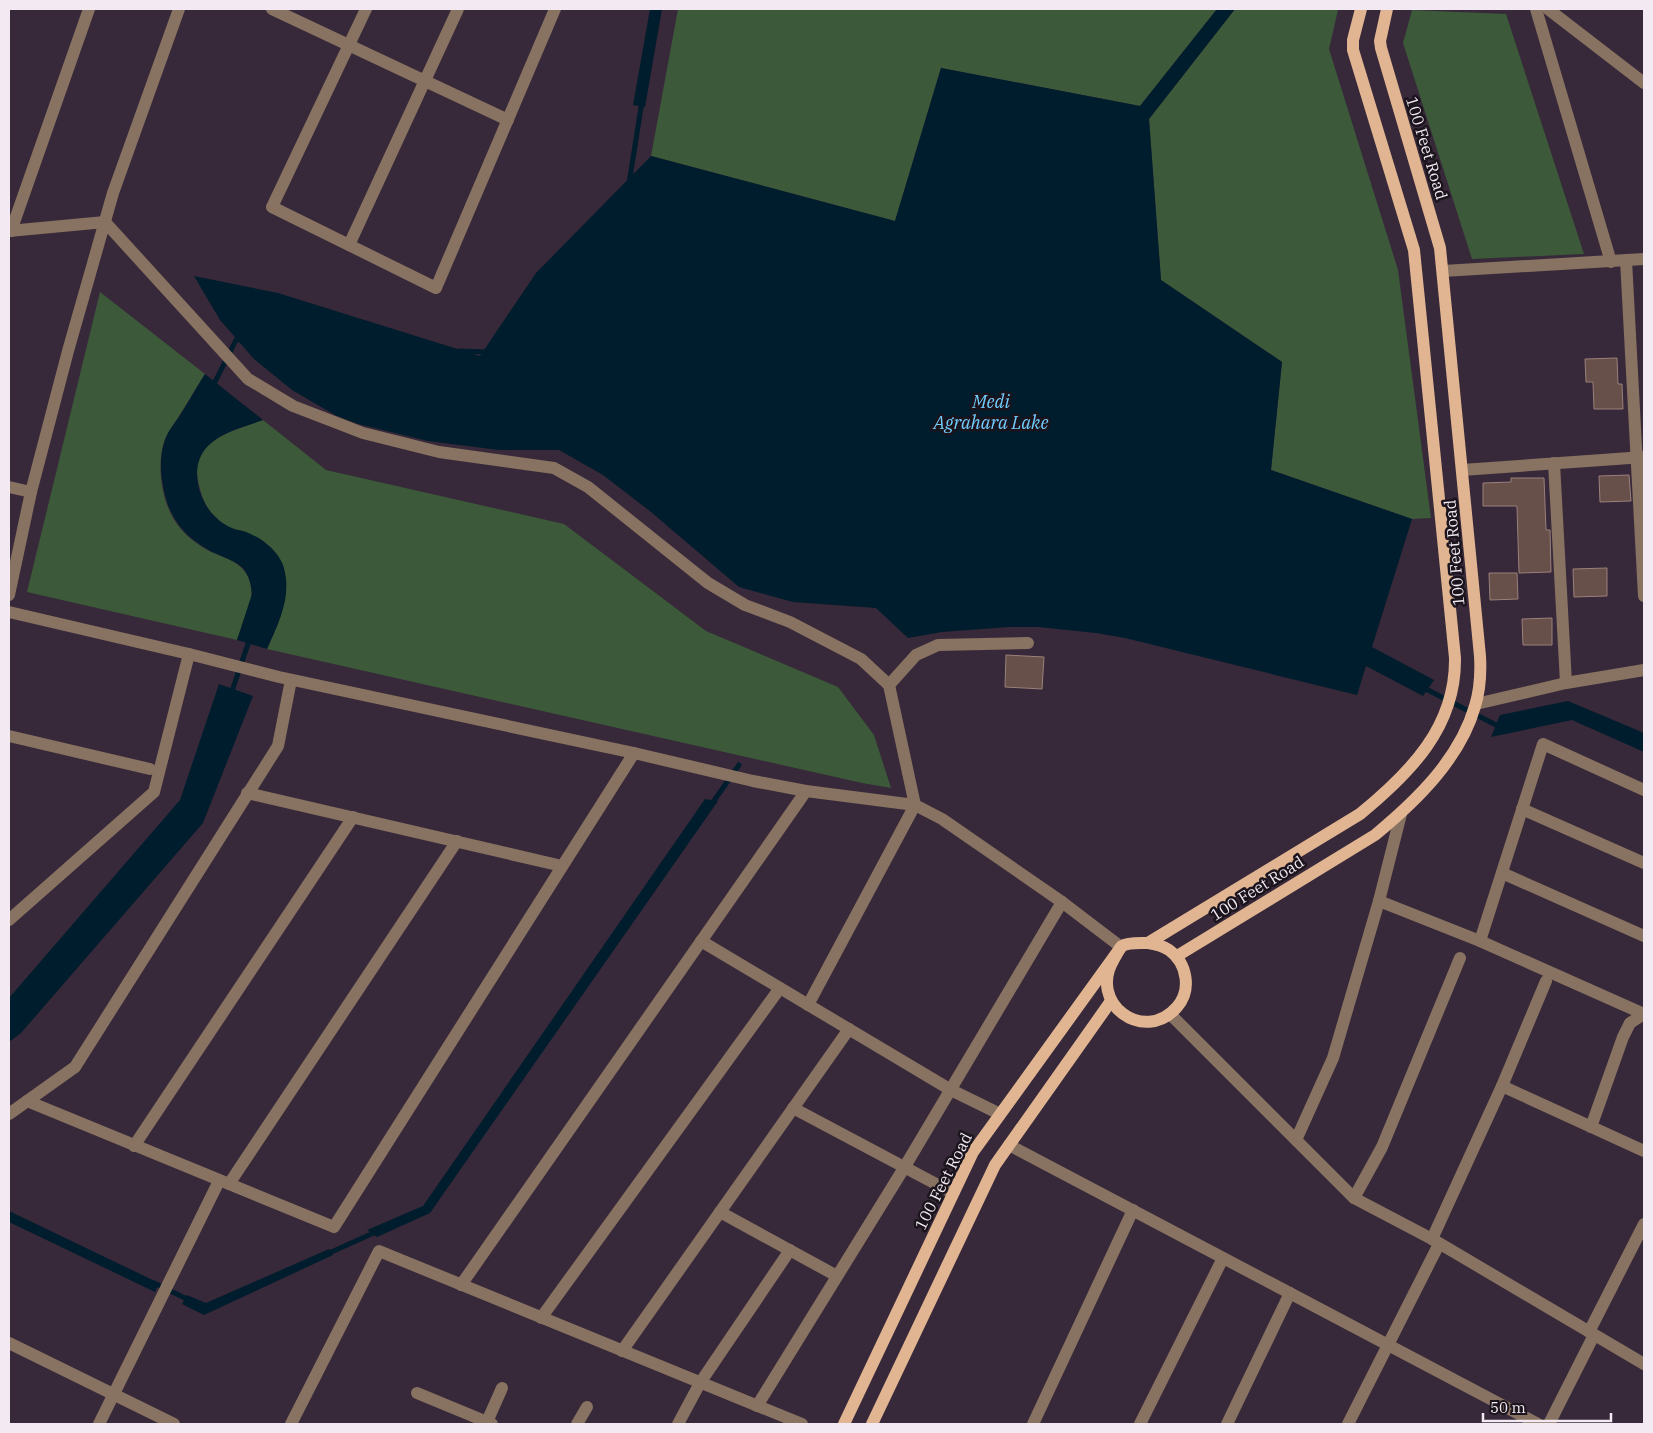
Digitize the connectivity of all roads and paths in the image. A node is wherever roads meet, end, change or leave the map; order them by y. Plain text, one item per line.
1 (89, 9) edge
2 (179, 9) edge
3 (366, 9) edge
4 (458, 9) edge
5 (555, 9) edge
6 (1361, 9) edge
7 (1387, 9) edge
8 (1536, 9) edge
9 (1548, 9) edge
10 (276, 10) edge
11 (349, 45) junction
12 (425, 81) junction
13 (1644, 83) edge
14 (508, 120) junction
15 (105, 222) junction
16 (10, 231) edge
17 (349, 245) junction
18 (1644, 259) edge
19 (1626, 260) junction
20 (1611, 262) junction
21 (1442, 271) junction
22 (1641, 457) edge
23 (1554, 464) junction
24 (1462, 470) junction
25 (9, 487) edge
26 (31, 492) junction
27 (9, 595) edge
28 (1644, 596) edge
29 (9, 612) edge
30 (1028, 643) dead end
31 (189, 654) junction
32 (1644, 670) edge
33 (285, 678) junction
34 (1566, 683) junction
35 (889, 685) junction
36 (1476, 704) junction
37 (9, 736) edge
38 (634, 752) junction
39 (150, 769) dead end
40 (1644, 790) edge
41 (806, 791) junction
42 (247, 793) junction
43 (915, 805) junction
44 (1522, 809) junction
45 (1401, 814) junction
46 (353, 817) junction
47 (457, 841) junction
48 (1644, 863) edge
49 (562, 866) junction
50 (1502, 873) junction
51 (1379, 901) junction
52 (1062, 902) junction
53 (9, 920) edge
54 (1644, 936) edge
55 (701, 941) junction
56 (1480, 941) junction
57 (1148, 943) junction
58 (1121, 947) junction
59 (1176, 956) junction
60 (1460, 958) dead end
61 (1546, 981) dead end
62 (780, 988) junction
63 (1111, 1001) junction
64 (808, 1004) junction
65 (1170, 1014) junction
66 (1644, 1014) edge
67 (848, 1029) junction
68 (1502, 1086) junction
69 (951, 1090) junction
70 (27, 1101) junction
71 (792, 1108) junction
72 (9, 1114) edge
73 (1000, 1114) junction
74 (1590, 1127) junction
75 (1296, 1140) junction
76 (1009, 1144) junction
77 (134, 1146) junction
78 (1644, 1151) edge
79 (904, 1168) junction
80 (224, 1182) junction
81 (953, 1193) junction
82 (1354, 1198) junction
83 (1133, 1210) junction
84 (720, 1212) junction
85 (1644, 1224) edge
86 (1436, 1241) junction
87 (790, 1250) junction
88 (1222, 1258) junction
89 (837, 1276) junction
90 (461, 1285) junction
91 (1290, 1293) junction
92 (541, 1318) junction
93 (1592, 1333) junction
94 (9, 1343) edge
95 (1388, 1345) junction
96 (622, 1351) junction
97 (1644, 1364) edge
98 (700, 1383) junction
99 (502, 1388) dead end
100 (417, 1393) dead end
101 (113, 1394) junction
102 (757, 1406) junction
103 (587, 1407) dead end
104 (98, 1424) edge
105 (174, 1424) edge
106 (291, 1424) edge
107 (489, 1424) edge
108 (577, 1424) edge
109 (678, 1424) edge
110 (802, 1424) edge
111 (844, 1424) edge
112 (872, 1424) edge
113 (1033, 1424) edge
114 (1140, 1424) edge
115 (1227, 1424) edge
116 (1348, 1424) edge
117 (1538, 1424) edge
118 (1549, 1424) edge

1 - 16 street
2 - 15 street
3 - 11 street
4 - 12 street
5 - 14 street
6 - 57 main road, 100 Feet Road
7 - 21 main road, 100 Feet Road
8 - 20 street
9 - 13 street
10 - 11 street
11 - 12 street
11 - 17 street
12 - 14 street
12 - 17 street
14 - 17 street
15 - 16 street
15 - 26 street
15 - 35 street
18 - 19 street
19 - 20 street
19 - 22 street
20 - 21 street
21 - 24 main road, 100 Feet Road
22 - 23 street
22 - 28 street
23 - 24 street
23 - 34 street
24 - 36 main road, 100 Feet Road
25 - 26 street
26 - 27 street
29 - 31 street
30 - 35 street
31 - 33 street
31 - 53 street
32 - 34 street
33 - 38 street
33 - 42 street
34 - 36 street
35 - 43 street
36 - 45 main road, 100 Feet Road
37 - 39 street
38 - 41 street
38 - 49 street
40 - 44 street
41 - 43 street
41 - 55 street
42 - 46 street
42 - 70 street
43 - 52 street
43 - 64 street
44 - 48 street
44 - 50 street
45 - 51 street
45 - 59 main road, 100 Feet Road
46 - 47 street
46 - 77 street
47 - 49 street
47 - 80 street
49 - 80 street
50 - 54 street
50 - 56 street
51 - 56 street
51 - 75 street
52 - 58 street
52 - 69 street
55 - 62 street
55 - 90 street
56 - 66 street
57 - 58 main road
57 - 59 main road
58 - 63 main road
58 - 73 main road, 100 Feet Road
59 - 65 main road
60 - 82 street
61 - 68 street
62 - 64 street
62 - 92 street
63 - 65 main road
63 - 76 main road
64 - 67 street
65 - 75 street
66 - 74 street
67 - 69 street
67 - 71 street
68 - 74 street
68 - 86 street
69 - 73 street
69 - 79 street
70 - 72 street
70 - 77 street
71 - 79 street
71 - 84 street
73 - 81 main road, 100 Feet Road
74 - 78 street
75 - 82 street
76 - 83 street
76 - 112 main road
77 - 80 street
79 - 81 street
79 - 89 street
80 - 101 street
81 - 111 main road, 100 Feet Road
82 - 86 street
83 - 88 street
83 - 113 street
84 - 87 street
84 - 96 street
85 - 93 street
86 - 93 street
86 - 95 street
87 - 89 street
87 - 98 street
88 - 91 street
88 - 114 street
89 - 102 street
90 - 92 street
90 - 106 street
91 - 95 street
91 - 115 street
92 - 96 street
93 - 97 street
93 - 118 street
94 - 101 street
95 - 116 street
95 - 117 street
96 - 98 street
98 - 102 street
98 - 109 street
99 - 107 street
100 - 107 street
101 - 104 street
101 - 105 street
102 - 110 street
103 - 108 street

